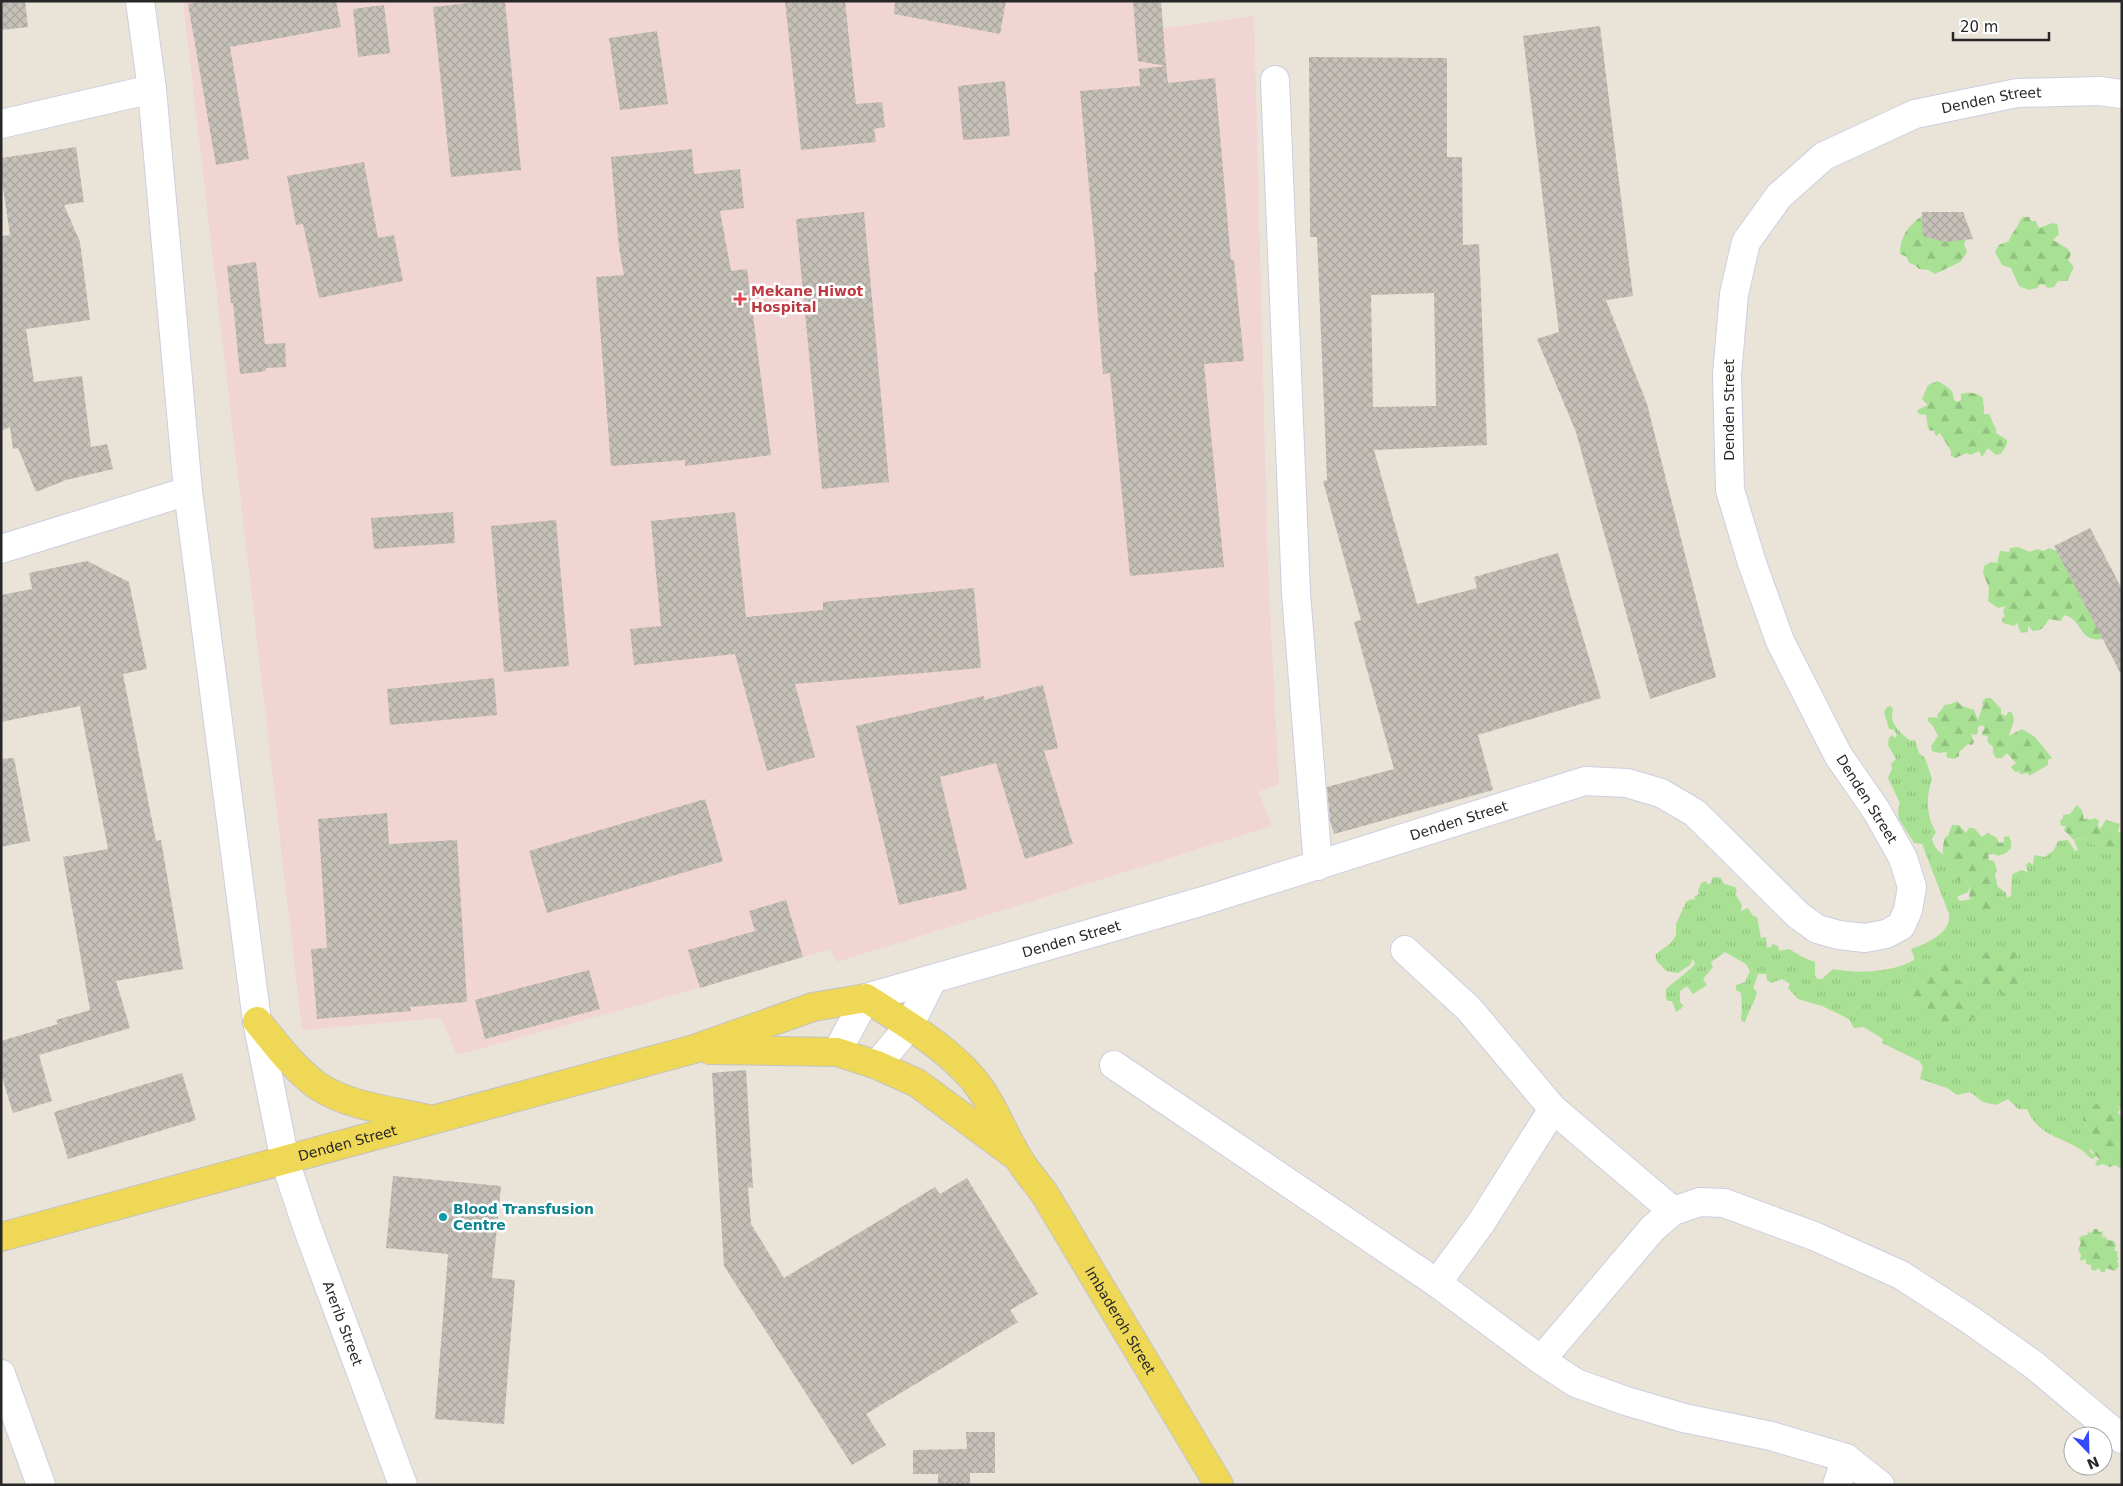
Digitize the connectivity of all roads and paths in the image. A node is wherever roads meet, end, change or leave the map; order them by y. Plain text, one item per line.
1 (140, 1) edge
2 (1275, 80) dead end
3 (152, 89) junction
4 (2122, 94) edge
5 (1, 124) edge
6 (188, 491) junction
7 (1, 549) edge
8 (1318, 866) junction
9 (1405, 950) dead end
10 (932, 980) junction
11 (866, 998) junction
12 (257, 1021) junction
13 (909, 1026) junction
14 (694, 1049) junction
15 (837, 1052) junction
16 (1114, 1065) dead end
17 (877, 1066) junction
18 (1553, 1109) junction
19 (433, 1119) junction
20 (1019, 1159) junction
21 (285, 1161) junction
22 (1673, 1211) junction
23 (1, 1237) edge
24 (1437, 1283) junction
25 (1541, 1360) junction
26 (1, 1374) edge
27 (2122, 1439) edge
28 (1846, 1458) junction
29 (41, 1485) edge
30 (403, 1485) edge
31 (1219, 1485) edge
32 (1837, 1485) edge
33 (1880, 1485) edge

1 - 3 street, Arerib Street
2 - 8 street
3 - 5 street
3 - 6 street, Arerib Street
4 - 8 street, Denden Street
6 - 7 street
6 - 12 street, Arerib Street
8 - 10 street, Denden Street
9 - 18 street
10 - 11 street, Denden Street
10 - 13 street
11 - 13 main road
11 - 14 main road, Denden Street
11 - 15 street
12 - 19 main road
12 - 21 street, Arerib Street
13 - 17 street
13 - 20 main road, Imbaderoh Street
14 - 15 main road, Denden Street
14 - 19 main road, Denden Street
15 - 17 main road, Denden Street
16 - 24 street
17 - 20 main road, Imbaderoh Street
18 - 22 street
18 - 24 street
19 - 21 main road, Denden Street
20 - 31 main road, Imbaderoh Street
21 - 23 main road, Denden Street
21 - 30 street, Arerib Street
22 - 25 street
22 - 27 street
24 - 25 street
25 - 28 street
26 - 29 street
28 - 32 street
28 - 33 street

